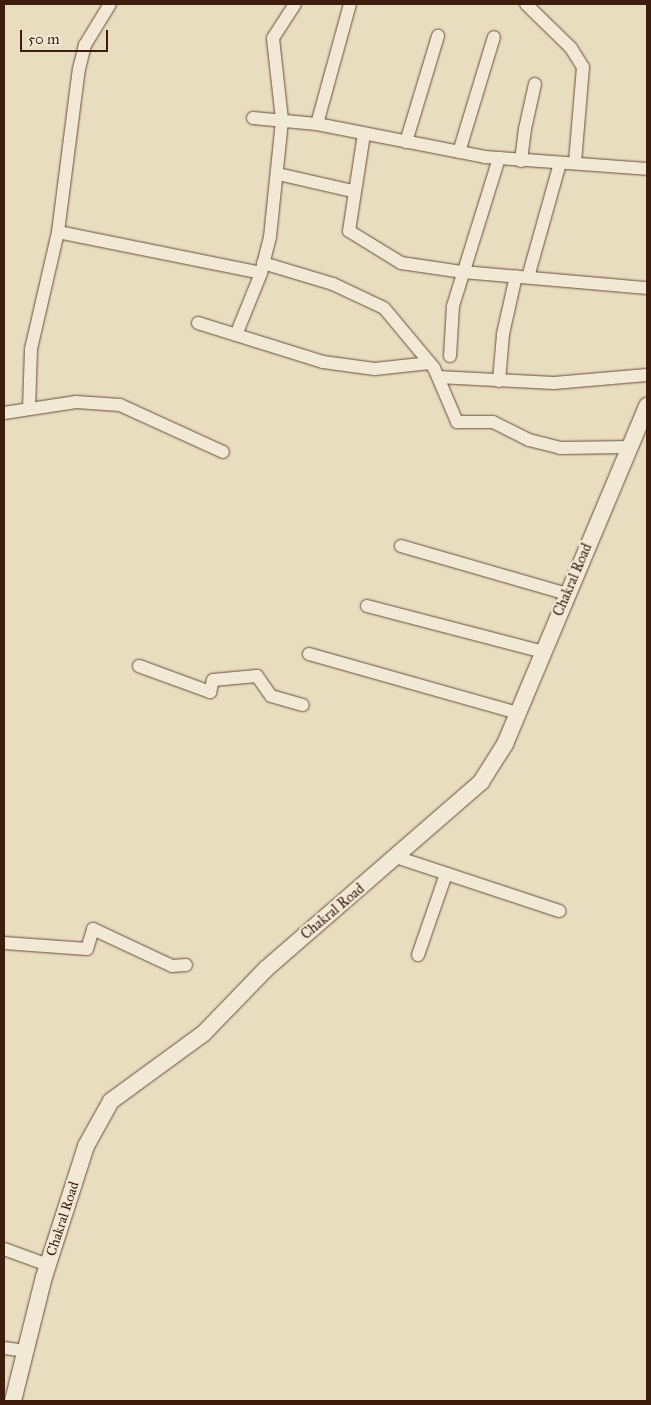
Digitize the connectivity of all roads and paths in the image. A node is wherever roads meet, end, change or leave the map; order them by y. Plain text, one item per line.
1 (110, 4) edge
2 (295, 4) edge
3 (350, 4) edge
4 (526, 4) edge
5 (438, 36) dead end
6 (494, 37) dead end
7 (535, 84) dead end
8 (253, 118) dead end
9 (282, 120) junction
10 (317, 124) junction
11 (364, 134) junction
12 (406, 142) junction
13 (459, 152) junction
14 (500, 158) junction
15 (521, 161) junction
16 (560, 163) junction
17 (575, 163) junction
18 (647, 169) edge
19 (278, 174) junction
20 (353, 190) junction
21 (58, 232) junction
22 (262, 268) junction
23 (463, 272) junction
24 (522, 277) junction
25 (647, 288) edge
26 (198, 323) dead end
27 (236, 335) junction
28 (450, 356) dead end
29 (430, 363) junction
30 (647, 375) edge
31 (438, 377) junction
32 (500, 381) junction
33 (647, 406) edge
34 (29, 409) junction
35 (4, 413) edge
36 (629, 447) junction
37 (223, 452) dead end
38 (401, 546) dead end
39 (567, 594) junction
40 (368, 606) dead end
41 (543, 652) junction
42 (309, 654) dead end
43 (139, 666) dead end
44 (303, 705) dead end
45 (518, 713) junction
46 (396, 857) junction
47 (446, 874) junction
48 (559, 912) dead end
49 (4, 943) edge
50 (418, 955) dead end
51 (186, 965) dead end
52 (4, 1249) edge
53 (48, 1265) junction
54 (4, 1348) edge
55 (25, 1351) junction
56 (14, 1401) edge

1 - 21 street
2 - 9 street
3 - 10 street
4 - 17 street
5 - 12 street
6 - 13 street
7 - 15 street
8 - 9 street
9 - 10 street
9 - 19 street
10 - 11 street
11 - 12 street
11 - 20 street
12 - 13 street
13 - 14 street
14 - 15 street
14 - 23 street
15 - 16 street
16 - 17 street
16 - 24 street
17 - 18 street
19 - 20 street
19 - 22 street
20 - 23 street
21 - 22 street
21 - 34 street
22 - 27 street
22 - 29 street
23 - 24 street
23 - 28 street
24 - 25 street
24 - 32 street
26 - 27 street
27 - 29 street
29 - 31 street
30 - 32 street
31 - 32 street
31 - 36 street
33 - 36 street, Chakral Road
34 - 35 street
34 - 37 street
36 - 39 street, Chakral Road
38 - 39 street
39 - 41 street, Chakral Road
40 - 41 street
41 - 45 street, Chakral Road
42 - 45 street
43 - 44 street
45 - 46 street, Chakral Road
46 - 47 street
46 - 53 street, Chakral Road
47 - 48 street
47 - 50 street
49 - 51 street
52 - 53 street
53 - 55 street, Chakral Road
54 - 55 street
55 - 56 street, Chakral Road

